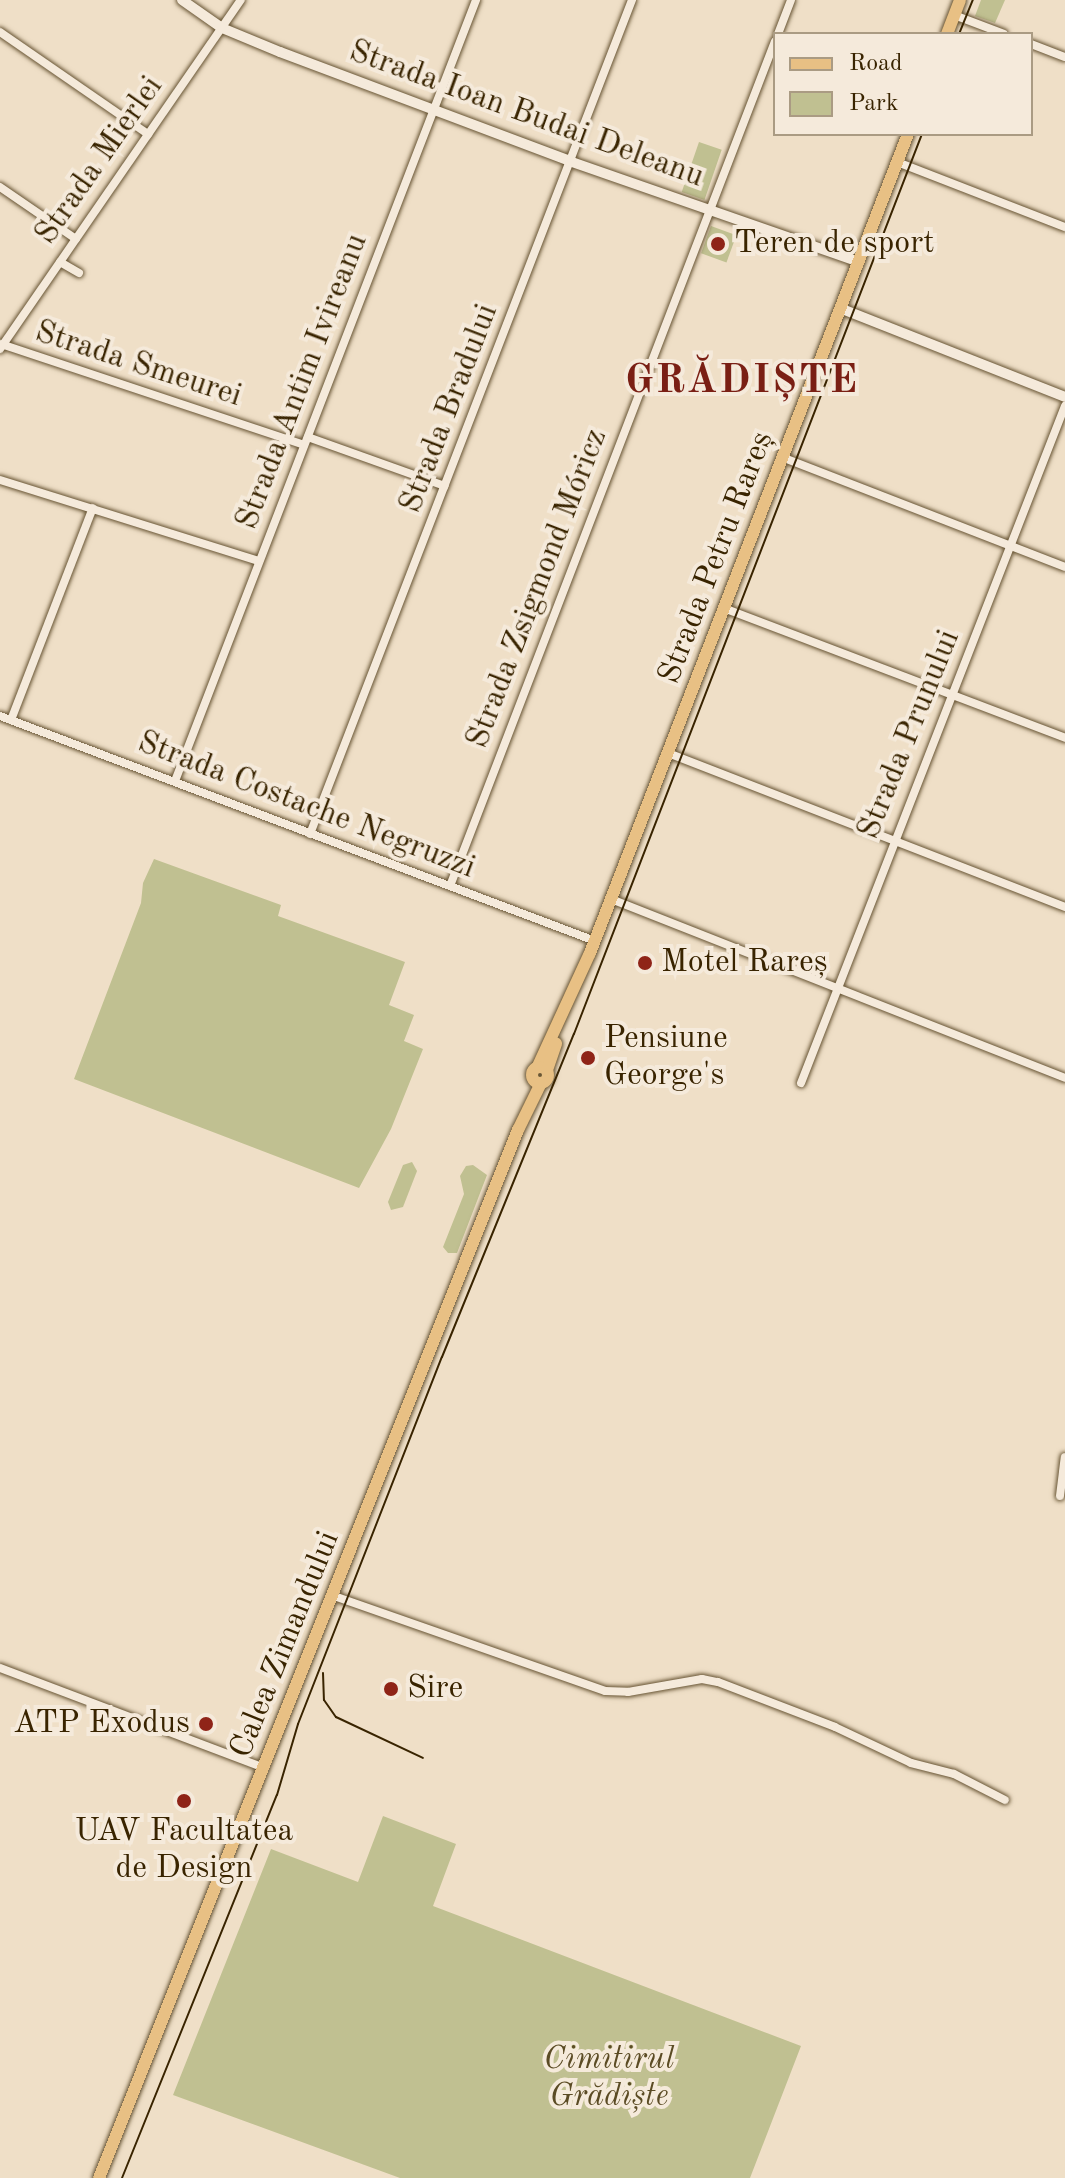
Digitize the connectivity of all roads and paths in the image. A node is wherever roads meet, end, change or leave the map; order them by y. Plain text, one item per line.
1 (182, 0) edge
2 (241, 0) edge
3 (476, 0) edge
4 (632, 0) edge
5 (791, 0) edge
6 (960, 0) edge
7 (954, 15) junction
8 (222, 28) junction
9 (0, 32) edge
10 (779, 32) edge
11 (948, 32) edge
12 (999, 32) edge
13 (1033, 45) edge
14 (773, 46) edge
15 (1065, 57) edge
16 (434, 109) junction
17 (148, 134) junction
18 (907, 136) edge
19 (572, 162) junction
20 (897, 162) junction
21 (0, 187) edge
22 (709, 211) junction
23 (1065, 227) edge
24 (76, 239) junction
25 (60, 262) junction
26 (859, 262) junction
27 (79, 273) dead end
28 (842, 309) junction
29 (1, 346) edge
30 (1065, 397) edge
31 (1065, 406) edge
32 (306, 441) junction
33 (784, 458) junction
34 (0, 480) edge
35 (445, 486) junction
36 (93, 508) junction
37 (1011, 546) junction
38 (258, 561) junction
39 (1065, 567) edge
40 (726, 609) junction
41 (952, 695) junction
42 (0, 716) edge
43 (11, 720) junction
44 (1065, 738) edge
45 (668, 753) junction
46 (175, 781) junction
47 (310, 834) junction
48 (894, 841) junction
49 (450, 886) junction
50 (611, 899) junction
51 (1065, 907) edge
52 (595, 941) junction
53 (837, 990) junction
54 (570, 999) joint
55 (1065, 1078) edge
56 (801, 1083) dead end
57 (1065, 1457) edge
58 (1060, 1496) dead end
59 (334, 1596) junction
60 (0, 1668) edge
61 (265, 1768) junction
62 (1005, 1800) dead end
63 (99, 2178) edge

1 - 8 street, Strada Ioan Budai Deleanu
2 - 8 street, Strada Mierlei
3 - 16 street, Strada Antim Ivireanu
4 - 19 street, Strada Bradului
5 - 10 street
6 - 7 main road
7 - 11 main road
7 - 12 street
8 - 16 street, Strada Ioan Budai Deleanu
8 - 17 street, Strada Mierlei
9 - 17 street
13 - 15 street
14 - 22 street, Strada Zsigmond Móricz
16 - 19 street, Strada Ioan Budai Deleanu
16 - 32 street, Strada Antim Ivireanu
17 - 24 street, Strada Mierlei
18 - 20 main road, Strada Petru Rareș
19 - 22 street, Strada Ioan Budai Deleanu
19 - 35 street, Strada Bradului
20 - 23 street
20 - 26 main road, Strada Petru Rareș
21 - 24 street
22 - 26 street, Strada Ioan Budai Deleanu
22 - 49 street, Strada Zsigmond Móricz
24 - 25 street, Strada Mierlei
25 - 27 street
25 - 29 street, Strada Mierlei
26 - 28 main road, Strada Petru Rareș
28 - 30 street
28 - 33 main road, Strada Petru Rareș
29 - 32 street, Strada Smeurei
31 - 37 street, Strada Prunului
32 - 35 street, Strada Smeurei
32 - 38 street, Strada Antim Ivireanu
33 - 37 street
33 - 40 main road, Strada Petru Rareș
34 - 36 street
35 - 47 street, Strada Bradului
36 - 38 street
36 - 43 street
37 - 39 street
37 - 41 street, Strada Prunului
38 - 46 street, Strada Antim Ivireanu
40 - 41 street
40 - 45 main road, Strada Petru Rareș
41 - 44 street
41 - 48 street, Strada Prunului
42 - 43 street, Strada Costache Negruzzi
43 - 46 street, Strada Costache Negruzzi
45 - 48 street
45 - 50 main road, Strada Petru Rareș
46 - 47 street, Strada Costache Negruzzi
47 - 49 street, Strada Costache Negruzzi
48 - 51 street
48 - 53 street, Strada Prunului
49 - 52 street, Strada Costache Negruzzi
50 - 52 main road, Strada Petru Rareș
50 - 53 street
52 - 54 main road, Strada Petru Rareș
53 - 55 street
53 - 56 street, Strada Prunului
54 - 59 main road, Calea Zimandului
57 - 58 street
59 - 61 main road, Calea Zimandului
59 - 62 street
60 - 61 street
61 - 63 main road, Calea Zimandului

